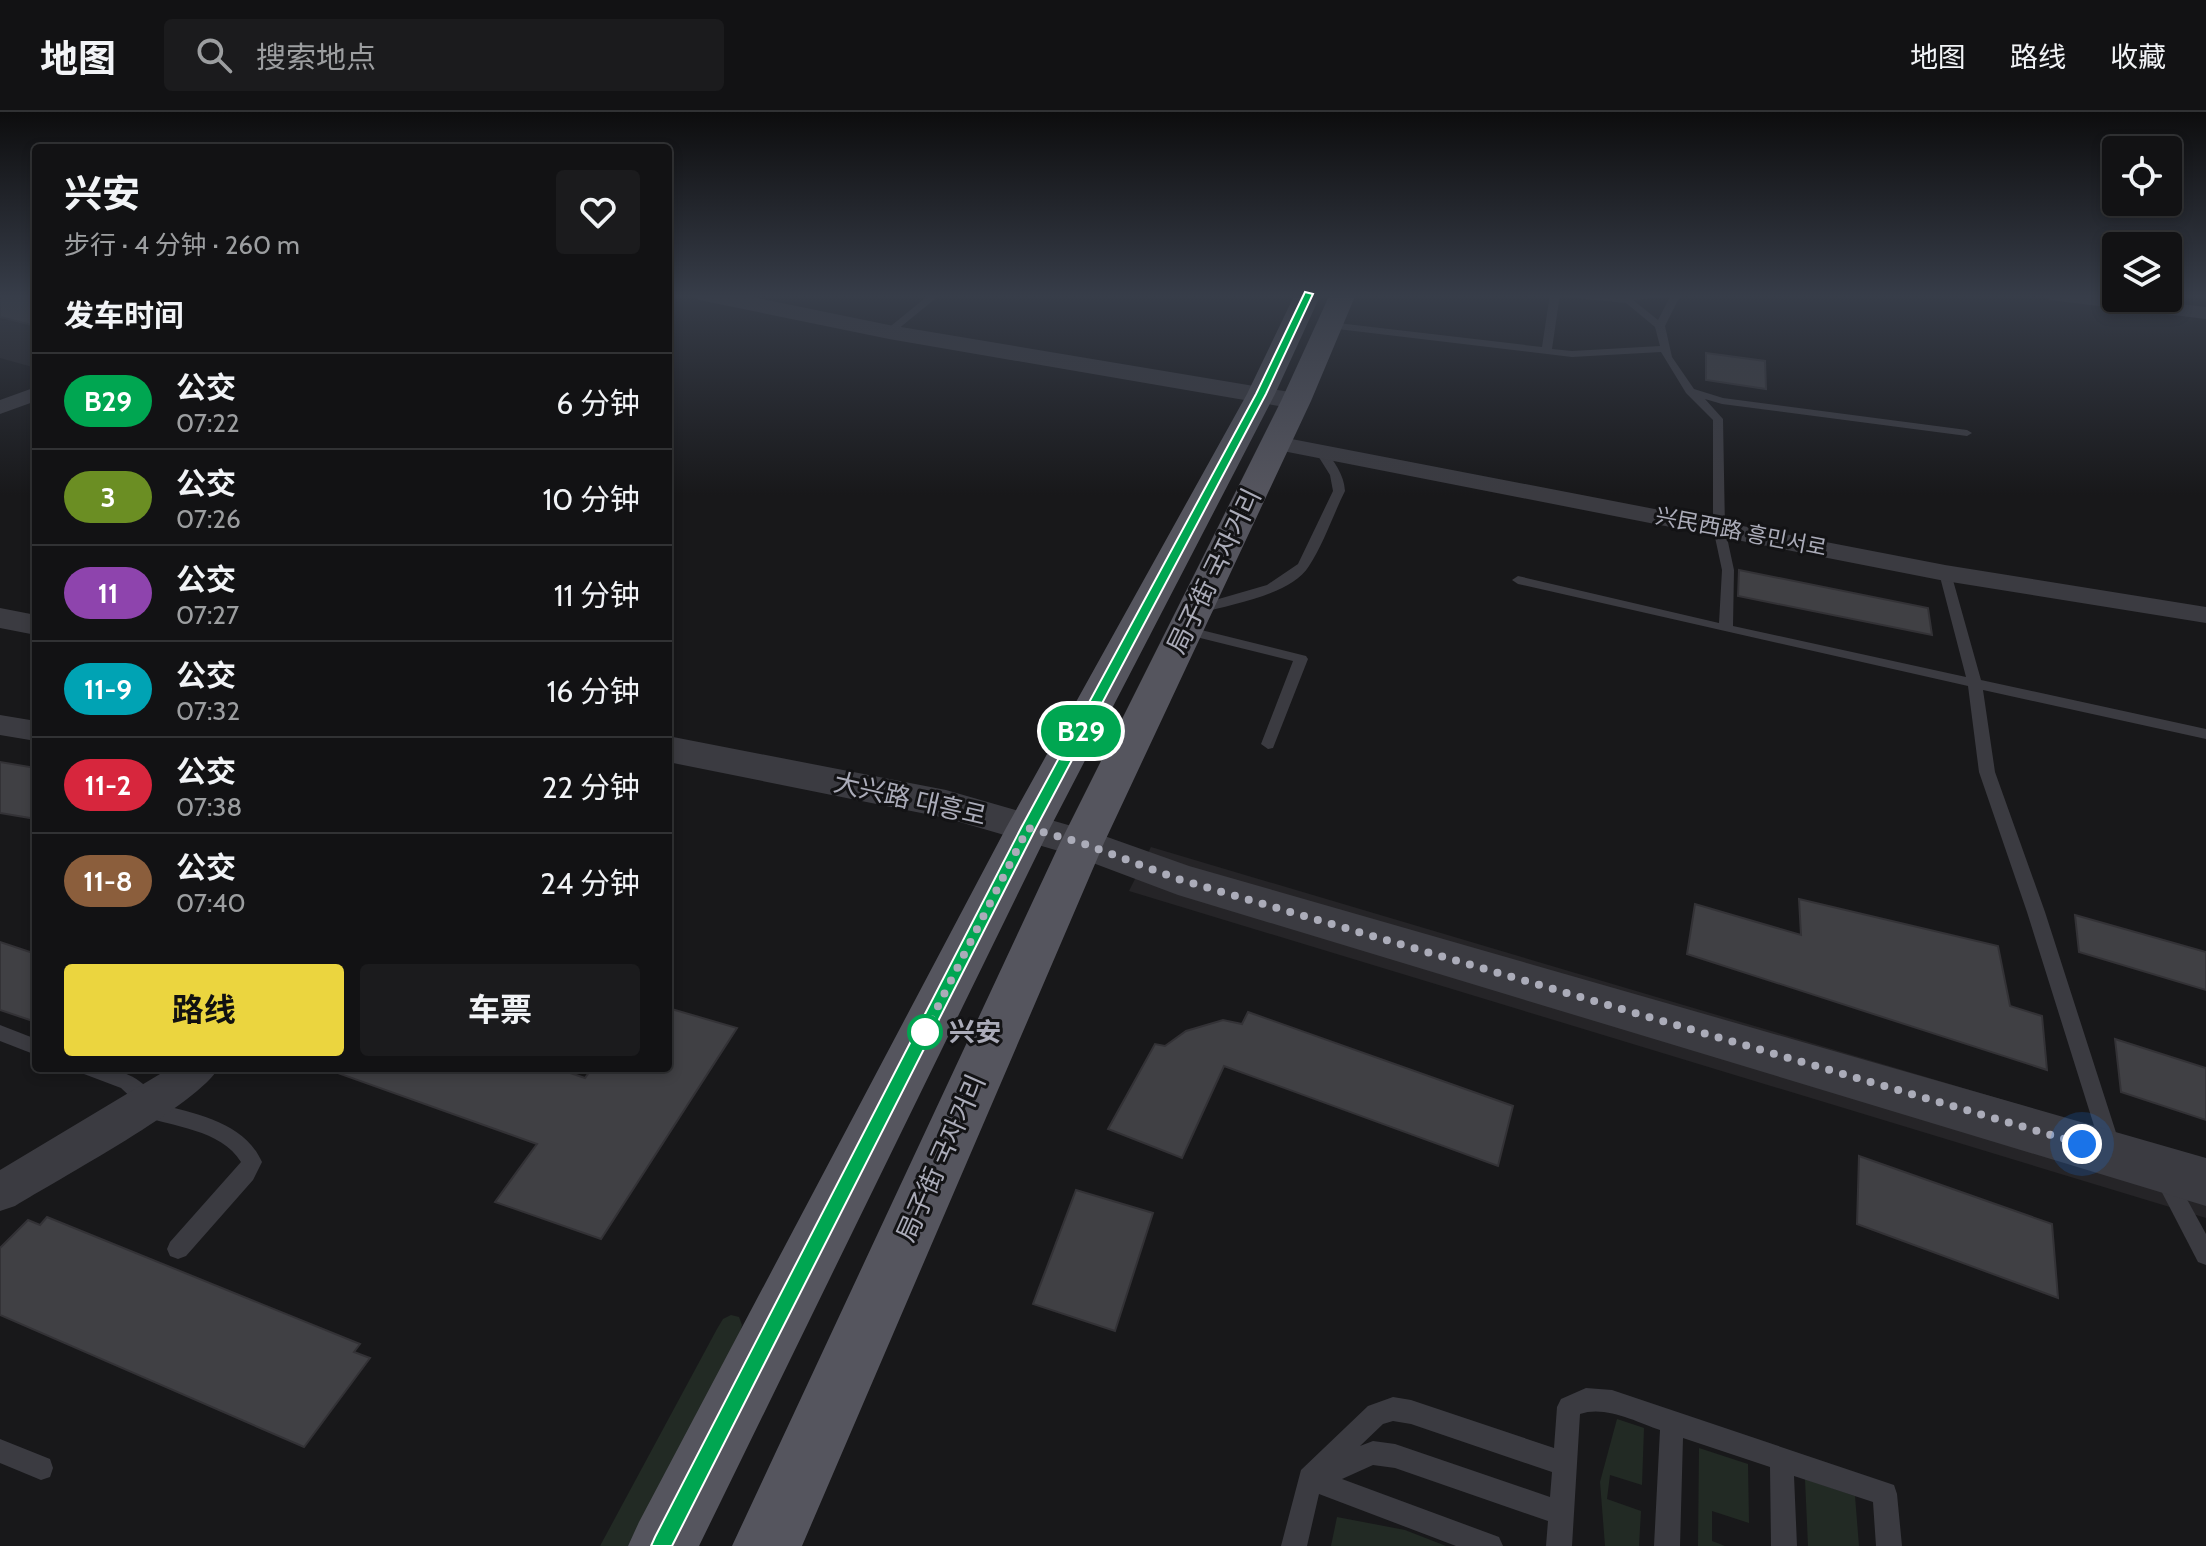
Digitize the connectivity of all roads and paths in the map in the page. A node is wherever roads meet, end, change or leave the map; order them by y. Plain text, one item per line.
1 (1063, 361) edge
2 (1277, 361) edge
3 (1313, 361) edge
4 (1671, 361) edge
5 (1690, 391) junction
6 (1261, 394) junction
7 (32, 395) edge
8 (1296, 401) junction
9 (0, 408) edge
10 (1967, 433) dead end
11 (1276, 443) junction
12 (1321, 451) junction
13 (1719, 528) junction
14 (1945, 573) junction
15 (1518, 580) dead end
16 (2206, 615) edge
17 (0, 618) edge
18 (1190, 620) junction
19 (32, 624) edge
20 (1726, 629) junction
21 (1975, 684) junction
22 (0, 725) edge
23 (32, 730) edge
24 (2206, 734) edge
25 (1268, 744) dead end
26 (672, 750) edge
27 (1028, 828) junction
28 (1082, 843) junction
29 (0, 1033) edge
30 (32, 1045) edge
31 (102, 1072) edge
32 (193, 1072) edge
33 (145, 1105) junction
34 (2112, 1153) junction
35 (2160, 1168) junction
36 (2206, 1182) edge
37 (0, 1192) edge
38 (178, 1249) dead end
39 (2206, 1255) edge
40 (1672, 1422) junction
41 (0, 1451) edge
42 (1782, 1460) junction
43 (1565, 1464) junction
44 (41, 1468) dead end
45 (1310, 1479) junction
46 (1561, 1513) junction
47 (663, 1546) edge
48 (767, 1546) edge
49 (1294, 1546) edge
50 (1490, 1546) edge
51 (1559, 1546) edge
52 (1667, 1546) edge
53 (1784, 1546) edge
54 (1889, 1546) edge

1 - 6 street
2 - 6 main road, 局子街 국자거리
3 - 8 main road, 局子街 국자거리
4 - 5 lane
5 - 10 lane
5 - 13 lane
6 - 8 street
6 - 27 main road, 局子街 국자거리
7 - 9 street
8 - 11 main road, 局子街 국자거리
11 - 12 street, 兴民西路 흥민서로
11 - 18 main road, 局子街 국자거리
12 - 13 street, 兴民西路 흥민서로
12 - 18 lane
13 - 14 street, 兴民西路 흥민서로
13 - 20 lane
14 - 16 street, 兴民西路 흥민서로
14 - 21 lane
15 - 20 lane
17 - 19 street
18 - 25 lane
18 - 28 main road, 局子街 국자거리
20 - 21 lane
21 - 24 lane
21 - 34 lane
22 - 23 street
26 - 27 street, 大兴路 대흥로
27 - 28 street, 大兴路 대흥로
27 - 47 main road, 局子街 국자거리
28 - 34 street, 大兴路 대흥로
28 - 48 main road, 局子街 국자거리
29 - 30 lane
31 - 33 lane
32 - 33 street
33 - 37 street
33 - 38 lane
34 - 35 street, 大兴路 대흥로
35 - 36 street, 大兴路 대흥로
35 - 39 lane
40 - 42 lane
40 - 43 lane
40 - 52 lane
41 - 44 lane
42 - 53 lane
42 - 54 lane
43 - 45 lane
43 - 46 lane
45 - 46 lane
45 - 49 lane
45 - 50 lane
46 - 51 lane

